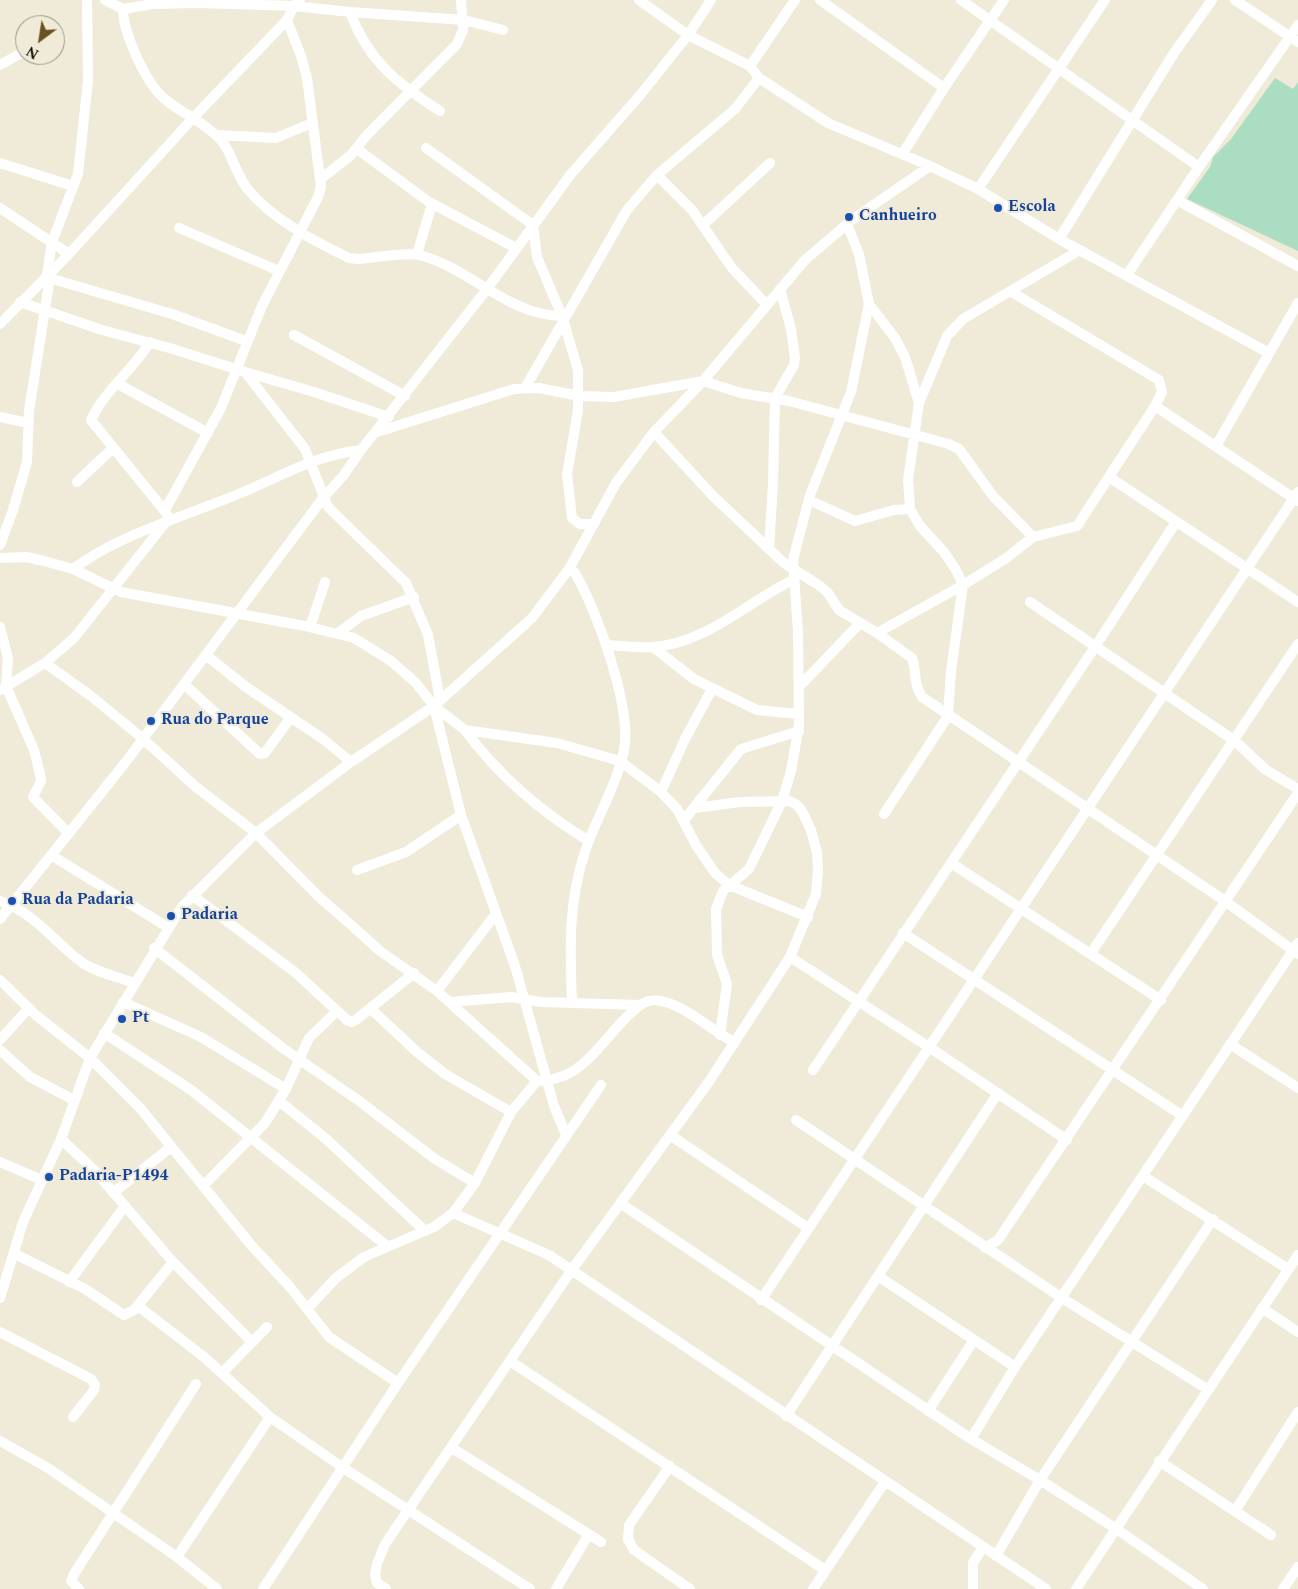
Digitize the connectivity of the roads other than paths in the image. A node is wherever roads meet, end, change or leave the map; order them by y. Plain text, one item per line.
1 (87, 0) edge
2 (106, 0) edge
3 (461, 0) edge
4 (638, 0) edge
5 (710, 0) edge
6 (795, 0) edge
7 (820, 0) edge
8 (961, 0) edge
9 (1004, 0) edge
10 (1105, 0) edge
11 (1212, 0) edge
12 (1235, 0) edge
13 (213, 1) edge
14 (297, 3) edge
15 (123, 9) junction
16 (350, 12) junction
17 (287, 20) junction
18 (464, 20) junction
19 (990, 20) junction
20 (1298, 24) edge
21 (503, 30) dead end
22 (688, 35) junction
23 (1294, 39) edge
24 (15, 57) edge
25 (0, 65) edge
26 (750, 66) junction
27 (1058, 68) junction
28 (759, 78) junction
29 (944, 88) junction
30 (410, 92) junction
31 (440, 111) dead end
32 (193, 118) junction
33 (1133, 119) junction
34 (312, 124) junction
35 (217, 135) junction
36 (426, 148) dead end
37 (357, 149) junction
38 (903, 153) junction
39 (0, 163) edge
40 (770, 163) dead end
41 (930, 166) junction
42 (1198, 167) junction
43 (657, 175) junction
44 (322, 178) junction
45 (73, 186) junction
46 (978, 190) junction
47 (1177, 200) junction
48 (432, 204) junction
49 (0, 208) edge
50 (847, 224) junction
51 (533, 225) junction
52 (703, 225) junction
53 (179, 228) dead end
54 (299, 230) junction
55 (1059, 239) junction
56 (52, 242) junction
57 (516, 248) junction
58 (1080, 250) junction
59 (69, 254) junction
60 (417, 254) junction
61 (1298, 266) edge
62 (279, 271) junction
63 (1127, 276) junction
64 (48, 277) junction
65 (780, 288) junction
66 (487, 289) junction
67 (1010, 291) junction
68 (20, 302) junction
69 (869, 304) junction
70 (1298, 304) edge
71 (768, 305) junction
72 (45, 311) junction
73 (562, 318) junction
74 (0, 324) edge
75 (294, 335) dead end
76 (246, 341) junction
77 (150, 342) junction
78 (1269, 353) junction
79 (241, 371) junction
80 (703, 381) junction
81 (118, 384) junction
82 (525, 388) junction
83 (406, 396) junction
84 (579, 396) junction
85 (775, 398) junction
86 (920, 403) junction
87 (1155, 406) junction
88 (842, 416) junction
89 (0, 417) edge
90 (389, 417) junction
91 (28, 423) junction
92 (377, 432) junction
93 (654, 432) junction
94 (208, 433) junction
95 (915, 434) junction
96 (1216, 446) junction
97 (112, 449) junction
98 (361, 450) junction
99 (311, 460) junction
100 (1109, 477) junction
101 (77, 482) dead end
102 (1297, 497) edge
103 (323, 498) junction
104 (809, 500) junction
105 (910, 509) junction
106 (165, 510) junction
107 (168, 521) junction
108 (1176, 522) junction
109 (593, 524) junction
110 (1032, 537) junction
111 (0, 545) edge
112 (768, 549) junction
113 (0, 558) edge
114 (1248, 568) junction
115 (73, 569) junction
116 (569, 569) junction
117 (793, 569) junction
118 (793, 580) junction
119 (325, 582) dead end
120 (963, 585) junction
121 (113, 590) junction
122 (414, 597) junction
123 (1030, 602) dead end
124 (1298, 602) edge
125 (237, 614) junction
126 (860, 623) junction
127 (0, 626) edge
128 (310, 628) junction
129 (877, 633) junction
130 (337, 634) junction
131 (1298, 644) edge
132 (606, 645) junction
133 (653, 647) junction
134 (1095, 647) junction
135 (206, 655) junction
136 (45, 663) junction
137 (184, 684) junction
138 (799, 687) junction
139 (3, 688) edge
140 (712, 689) junction
141 (1164, 692) junction
142 (437, 703) junction
143 (799, 714) junction
144 (948, 716) junction
145 (291, 718) junction
146 (465, 730) junction
147 (798, 731) junction
148 (142, 738) junction
149 (1235, 741) junction
150 (620, 761) junction
151 (351, 762) junction
152 (1018, 762) junction
153 (1298, 789) edge
154 (661, 792) junction
155 (1298, 793) edge
156 (782, 801) junction
157 (695, 808) junction
158 (1088, 809) junction
159 (884, 814) dead end
160 (461, 815) junction
161 (684, 820) junction
162 (68, 833) junction
163 (256, 833) junction
164 (589, 841) junction
165 (51, 855) junction
166 (1155, 855) junction
167 (951, 863) junction
168 (357, 870) dead end
169 (729, 885) junction
170 (192, 895) junction
171 (0, 901) edge
172 (1225, 901) junction
173 (11, 905) junction
174 (1021, 909) junction
175 (495, 915) junction
176 (808, 917) junction
177 (0, 919) edge
178 (169, 928) junction
179 (904, 933) junction
180 (154, 948) junction
181 (1296, 949) edge
182 (1091, 953) junction
183 (790, 957) junction
184 (414, 973) junction
185 (975, 978) junction
186 (0, 980) edge
187 (134, 983) junction
188 (437, 991) junction
189 (525, 1000) junction
190 (858, 1000) junction
191 (1161, 1000) junction
192 (123, 1002) junction
193 (450, 1002) junction
194 (572, 1002) junction
195 (640, 1005) junction
196 (29, 1008) junction
197 (370, 1009) junction
198 (337, 1011) junction
199 (104, 1033) junction
200 (720, 1035) junction
201 (0, 1040) edge
202 (734, 1042) junction
203 (1230, 1044) junction
204 (929, 1047) junction
205 (0, 1050) edge
206 (90, 1058) junction
207 (298, 1059) junction
208 (813, 1070) dead end
209 (1114, 1070) junction
210 (548, 1080) junction
211 (537, 1081) junction
212 (601, 1085) dead end
213 (1298, 1088) edge
214 (286, 1089) junction
215 (998, 1093) junction
216 (74, 1100) junction
217 (280, 1101) junction
218 (511, 1112) junction
219 (1183, 1116) junction
220 (796, 1120) dead end
221 (566, 1135) junction
222 (670, 1135) junction
223 (251, 1138) junction
224 (60, 1139) junction
225 (1067, 1140) junction
226 (171, 1148) junction
227 (854, 1159) junction
228 (0, 1162) edge
229 (1142, 1176) junction
230 (42, 1180) junction
231 (474, 1183) junction
232 (204, 1185) junction
233 (114, 1193) junction
234 (620, 1203) junction
235 (125, 1206) junction
236 (924, 1206) junction
237 (453, 1213) junction
238 (1213, 1219) junction
239 (808, 1228) junction
240 (424, 1231) junction
241 (499, 1234) junction
242 (998, 1240) junction
243 (387, 1246) junction
244 (985, 1248) junction
245 (15, 1254) junction
246 (1298, 1255) edge
247 (997, 1256) junction
248 (174, 1262) junction
249 (1288, 1269) junction
250 (571, 1271) junction
251 (4, 1276) edge
252 (878, 1276) junction
253 (69, 1282) junction
254 (0, 1298) edge
255 (1062, 1298) junction
256 (761, 1300) junction
257 (138, 1306) junction
258 (1262, 1308) junction
259 (307, 1309) junction
260 (267, 1327) dead end
261 (0, 1332) edge
262 (1298, 1332) edge
263 (974, 1340) junction
264 (1132, 1340) junction
265 (252, 1342) junction
266 (832, 1347) junction
267 (510, 1361) junction
268 (1015, 1367) junction
269 (222, 1374) junction
270 (196, 1384) dead end
271 (398, 1384) junction
272 (1207, 1389) junction
273 (928, 1410) junction
274 (1298, 1412) edge
275 (786, 1416) junction
276 (74, 1417) dead end
277 (270, 1417) junction
278 (970, 1439) junction
279 (0, 1441) edge
280 (452, 1448) junction
281 (1159, 1461) junction
282 (670, 1466) junction
283 (342, 1467) junction
284 (1040, 1480) junction
285 (885, 1482) junction
286 (409, 1510) junction
287 (1234, 1511) junction
288 (112, 1513) junction
289 (1115, 1528) junction
290 (589, 1534) junction
291 (1271, 1535) dead end
292 (601, 1542) dead end
293 (983, 1547) junction
294 (996, 1556) junction
295 (177, 1557) junction
296 (1298, 1567) edge
297 (825, 1570) junction
298 (74, 1588) edge
299 (218, 1589) edge
300 (263, 1589) edge
301 (386, 1589) edge
302 (529, 1589) edge
303 (556, 1589) edge
304 (690, 1589) edge
305 (813, 1589) edge
306 (973, 1589) edge
307 (1046, 1589) edge
308 (1076, 1589) edge
309 (1203, 1589) edge
310 (1283, 1589) edge

1 - 45 street
2 - 15 street
3 - 18 street
4 - 22 street
5 - 22 street
6 - 26 street
7 - 29 street
8 - 19 street
9 - 19 street
10 - 27 street
11 - 33 street
12 - 23 street
13 - 14 street
13 - 15 street
14 - 16 street
14 - 17 street
15 - 32 street
16 - 18 street
16 - 30 street
17 - 32 street
17 - 34 street
18 - 21 street
18 - 30 street
19 - 27 street
19 - 29 street
20 - 23 street
22 - 26 street
22 - 51 street
23 - 42 street
24 - 25 street
26 - 28 street
27 - 33 street
27 - 46 street
28 - 38 street
28 - 43 street
29 - 38 street
30 - 31 street
30 - 37 street
32 - 35 street
32 - 59 street
33 - 42 street
33 - 55 street
34 - 35 street
34 - 44 street
35 - 54 street
36 - 51 street
37 - 44 street
37 - 48 street
38 - 41 street
39 - 45 street
40 - 52 street
41 - 46 street
41 - 50 street
42 - 47 street
43 - 52 street
43 - 73 street
44 - 54 street
45 - 56 street
46 - 55 street
47 - 61 street
47 - 63 street
48 - 57 street
48 - 60 street
49 - 56 street
50 - 65 street
50 - 69 street
51 - 57 street
51 - 73 street
52 - 71 street
53 - 62 street
54 - 60 street
54 - 62 street
55 - 58 street
56 - 59 street
56 - 64 street
57 - 66 street
58 - 63 street
58 - 67 street
59 - 64 street
60 - 66 street
62 - 76 street
63 - 78 street
64 - 68 street
64 - 72 street
64 - 76 street
65 - 71 street
65 - 85 street
66 - 73 street
66 - 83 street
67 - 86 street
67 - 87 street
68 - 72 street
68 - 74 street
69 - 86 street
69 - 88 street
70 - 78 street
71 - 80 street
72 - 77 street
72 - 91 street
73 - 82 street
73 - 84 street
75 - 83 street
76 - 79 street
77 - 79 street
77 - 81 street
78 - 96 street
79 - 90 street
79 - 94 street
79 - 99 street
80 - 84 street
80 - 85 street
80 - 93 street
81 - 94 street
81 - 97 street
82 - 84 street
82 - 92 street
83 - 90 street
84 - 109 street
85 - 88 street
85 - 112 street
86 - 95 street
87 - 96 street
87 - 100 street
88 - 95 street
88 - 104 street
89 - 91 street
90 - 92 street
91 - 111 street
92 - 98 street
93 - 109 street
93 - 112 street
94 - 106 street
95 - 105 street
95 - 110 street
96 - 102 street
97 - 101 street
97 - 106 street
98 - 99 street
98 - 103 street
99 - 103 street
99 - 107 street
100 - 108 street
100 - 110 street
102 - 114 street
103 - 122 street
103 - 125 street
104 - 105 street
104 - 117 street
105 - 120 street
106 - 107 street
107 - 115 street
107 - 121 street
108 - 114 street
108 - 134 street
109 - 116 street
110 - 120 street
112 - 117 street
113 - 115 street
114 - 124 street
114 - 141 street
115 - 121 street
116 - 132 street
116 - 142 street
117 - 118 street
117 - 126 street
118 - 133 street
118 - 138 street
119 - 128 street
120 - 129 street
120 - 144 street
121 - 125 street
121 - 136 street
122 - 130 street
122 - 142 street
123 - 134 street
125 - 128 street
125 - 135 street
126 - 129 street
126 - 138 street
127 - 139 street
128 - 130 street
129 - 144 street
130 - 142 street
131 - 149 street
132 - 133 street
132 - 150 street
133 - 140 street
134 - 141 street
134 - 152 street
135 - 137 street
135 - 145 street
136 - 139 street
136 - 148 street
137 - 145 street
137 - 148 street
138 - 143 street
139 - 162 street
140 - 143 street
140 - 154 street
141 - 149 street
141 - 158 street
142 - 146 street
142 - 151 street
142 - 160 street
143 - 147 street
144 - 152 street
144 - 159 street
145 - 151 street
146 - 150 street
146 - 164 street
147 - 156 street
147 - 157 street
148 - 162 street
148 - 163 street
149 - 153 street
149 - 166 street
150 - 154 street
150 - 164 street
151 - 163 street
152 - 158 street
152 - 167 street
154 - 161 street
155 - 172 street
156 - 157 street
156 - 169 street
156 - 176 street
157 - 161 street
158 - 166 street
158 - 174 street
160 - 168 street
160 - 175 street
161 - 169 street
162 - 165 street
163 - 170 street
163 - 184 street
164 - 194 street
165 - 173 street
165 - 178 street
166 - 172 street
166 - 182 street
167 - 174 street
167 - 179 street
169 - 176 street
169 - 200 street
170 - 178 street
170 - 198 street
171 - 173 street
172 - 181 street
172 - 191 street
173 - 177 street
173 - 187 street
174 - 182 street
174 - 185 street
175 - 188 street
175 - 189 street
176 - 183 street
178 - 180 street
179 - 185 street
179 - 190 street
180 - 187 street
180 - 207 street
181 - 203 street
182 - 191 street
183 - 190 street
183 - 202 street
184 - 188 street
184 - 197 street
185 - 204 street
185 - 209 street
186 - 196 street
187 - 192 street
188 - 193 street
189 - 193 street
189 - 194 street
189 - 210 street
190 - 204 street
190 - 208 street
191 - 209 street
192 - 199 street
192 - 214 street
193 - 211 street
194 - 195 street
195 - 200 street
195 - 210 street
196 - 201 street
196 - 206 street
197 - 198 street
197 - 218 street
198 - 207 street
199 - 206 street
199 - 223 street
200 - 202 street
202 - 222 street
203 - 213 street
203 - 219 street
204 - 215 street
204 - 227 street
205 - 216 street
206 - 216 street
206 - 226 street
207 - 214 street
207 - 231 street
209 - 219 street
209 - 225 street
210 - 211 street
210 - 221 street
211 - 218 street
212 - 221 street
214 - 217 street
215 - 225 street
215 - 236 street
216 - 224 street
217 - 223 street
217 - 240 street
218 - 231 street
219 - 229 street
220 - 227 street
221 - 241 street
222 - 234 street
222 - 239 street
223 - 232 street
223 - 243 street
224 - 230 street
224 - 233 street
225 - 242 street
226 - 232 street
226 - 233 street
227 - 236 street
227 - 239 street
228 - 230 street
229 - 238 street
229 - 255 street
230 - 245 street
231 - 237 street
232 - 259 street
233 - 235 street
234 - 250 street
234 - 256 street
235 - 248 street
235 - 253 street
236 - 244 street
236 - 252 street
237 - 240 street
237 - 241 street
238 - 249 street
238 - 264 street
239 - 256 street
240 - 243 street
241 - 250 street
241 - 271 street
242 - 244 street
242 - 247 street
243 - 259 street
244 - 247 street
245 - 251 street
245 - 253 street
246 - 249 street
247 - 255 street
248 - 257 street
248 - 265 street
249 - 258 street
250 - 267 street
250 - 275 street
251 - 254 street
252 - 263 street
252 - 266 street
253 - 257 street
255 - 264 street
255 - 268 street
256 - 266 street
257 - 269 street
258 - 262 street
258 - 272 street
259 - 271 street
260 - 265 street
261 - 276 street
263 - 268 street
263 - 273 street
264 - 272 street
264 - 284 street
265 - 269 street
266 - 273 street
266 - 275 street
267 - 280 street
267 - 282 street
268 - 278 street
269 - 277 street
270 - 288 street
271 - 283 street
272 - 281 street
273 - 278 street
274 - 287 street
275 - 285 street
277 - 283 street
277 - 295 street
278 - 284 street
279 - 288 street
280 - 286 street
280 - 290 street
281 - 287 street
281 - 289 street
282 - 297 street
282 - 304 street
283 - 286 street
283 - 300 street
284 - 289 street
284 - 294 street
285 - 293 street
285 - 297 street
286 - 301 street
286 - 302 street
287 - 291 street
288 - 295 street
288 - 298 street
289 - 308 street
289 - 309 street
290 - 292 street
290 - 303 street
293 - 294 street
293 - 306 street
294 - 307 street
295 - 299 street
296 - 310 street
297 - 305 street

